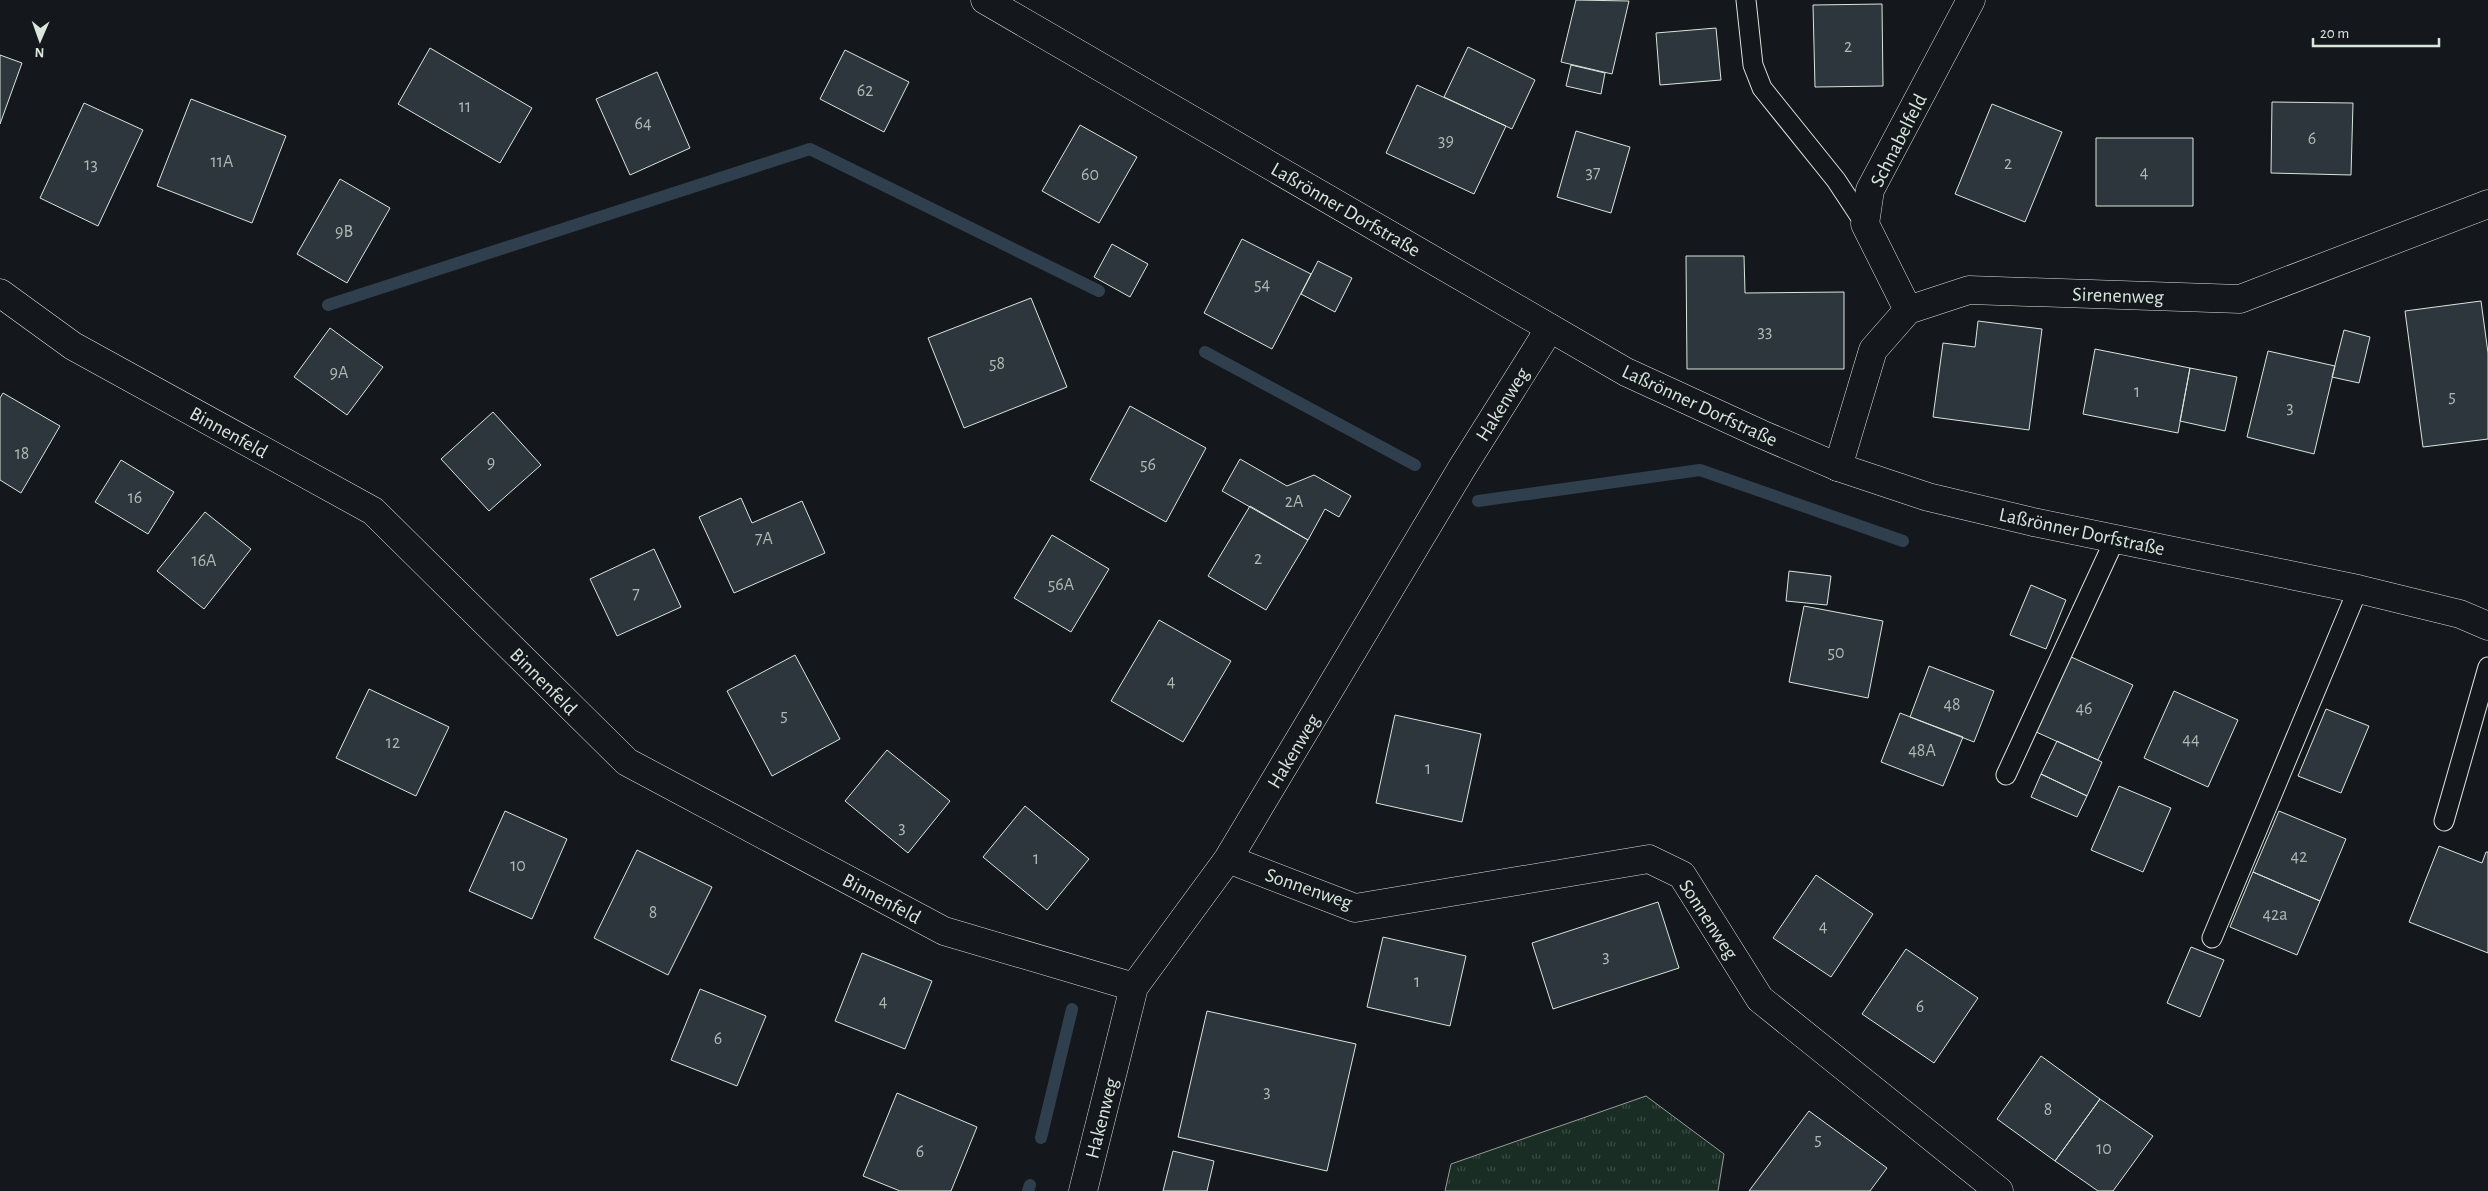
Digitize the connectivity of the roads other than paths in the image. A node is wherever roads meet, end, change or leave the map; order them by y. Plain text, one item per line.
1 (985, 0) edge
2 (1746, 0) edge
3 (1971, 0) edge
4 (2488, 204) edge
5 (1865, 224) junction
6 (0, 293) edge
7 (1908, 310) junction
8 (1550, 328) junction
9 (1838, 467) junction
10 (2115, 539) junction
11 (2358, 588) junction
12 (2488, 626) edge
13 (2488, 667) edge
14 (2006, 775) dead end
15 (2444, 822) dead end
16 (1228, 859) junction
17 (2212, 938) dead end
18 (1134, 987) junction
19 (1083, 1191) edge
20 (1999, 1191) edge

1 - 8 street, Laßrönner Dorfstraße
2 - 5 lane
3 - 5 street, Schnabelfeld
4 - 7 street, Sirenenweg
5 - 7 street
6 - 18 street, Binnenfeld
7 - 9 street
8 - 9 street, Laßrönner Dorfstraße
8 - 16 street, Hakenweg
9 - 10 street, Laßrönner Dorfstraße
10 - 11 street, Laßrönner Dorfstraße
10 - 14 lane
11 - 12 street, Laßrönner Dorfstraße
11 - 17 lane
13 - 15 lane
16 - 18 street, Hakenweg
16 - 20 street, Sonnenweg
18 - 19 street, Hakenweg

